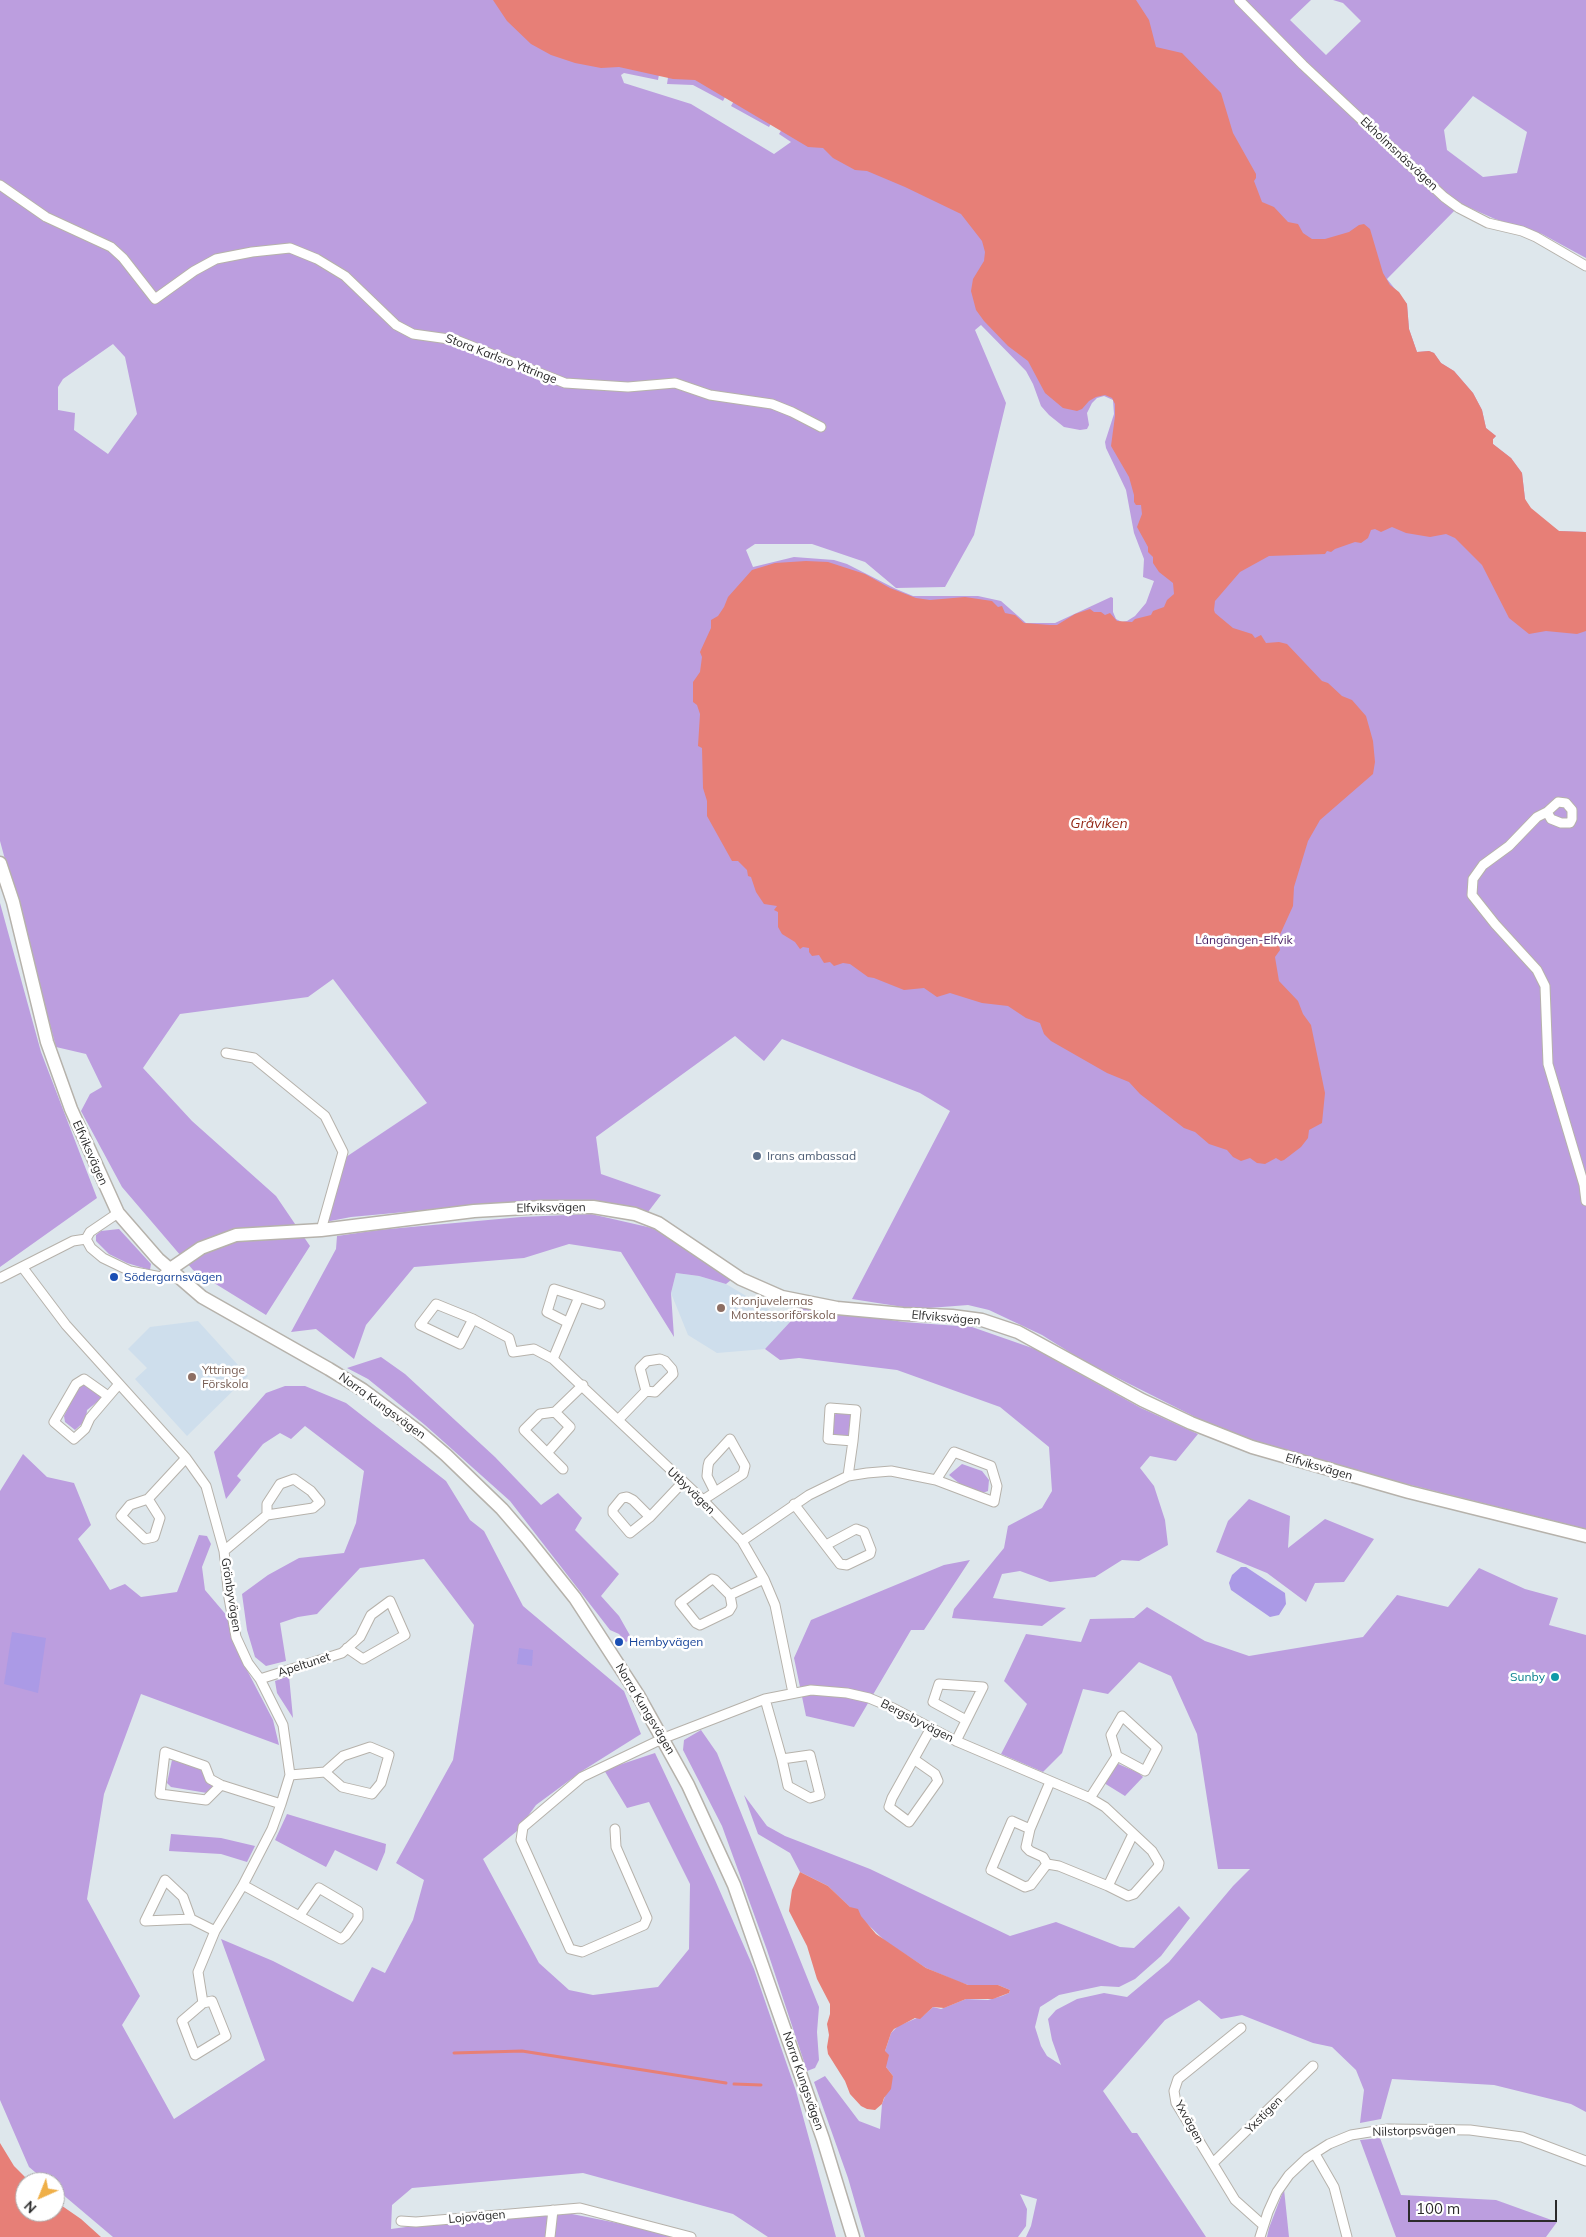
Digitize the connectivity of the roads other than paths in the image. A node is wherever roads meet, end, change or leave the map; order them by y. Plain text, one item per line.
1 (1238, 0) edge
2 (0, 185) edge
3 (1586, 266) edge
4 (821, 427) dead end
5 (1548, 812) dead end
6 (0, 863) edge
7 (226, 1052) dead end
8 (1586, 1201) edge
9 (118, 1214) junction
10 (321, 1230) junction
11 (86, 1239) junction
12 (23, 1268) junction
13 (169, 1270) junction
14 (0, 1278) edge
15 (579, 1297) junction
16 (600, 1304) dead end
17 (473, 1319) junction
18 (567, 1322) junction
19 (553, 1359) junction
20 (119, 1384) junction
21 (583, 1385) junction
22 (646, 1391) dead end
23 (108, 1396) junction
24 (555, 1412) junction
25 (618, 1420) junction
26 (853, 1441) junction
27 (547, 1453) junction
28 (186, 1458) junction
29 (563, 1469) dead end
30 (848, 1476) junction
31 (936, 1480) junction
32 (683, 1482) junction
33 (715, 1492) junction
34 (148, 1499) junction
35 (702, 1500) junction
36 (794, 1504) junction
37 (267, 1516) junction
38 (650, 1517) dead end
39 (1586, 1536) edge
40 (742, 1541) junction
41 (826, 1545) junction
42 (224, 1551) junction
43 (764, 1579) junction
44 (730, 1595) junction
45 (347, 1648) junction
46 (260, 1679) junction
47 (793, 1693) junction
48 (765, 1699) junction
49 (966, 1720) junction
50 (931, 1728) junction
51 (664, 1738) junction
52 (956, 1741) junction
53 (1117, 1756) junction
54 (782, 1759) junction
55 (915, 1760) junction
56 (325, 1772) junction
57 (290, 1775) junction
58 (1050, 1782) junction
59 (221, 1785) junction
60 (1090, 1798) junction
61 (281, 1804) junction
62 (614, 1829) dead end
63 (1030, 1829) junction
64 (1133, 1834) junction
65 (1047, 1864) junction
66 (242, 1885) junction
67 (1108, 1886) junction
68 (300, 1915) junction
69 (191, 1919) junction
70 (215, 1930) junction
71 (202, 2003) junction
72 (1241, 2028) dead end
73 (1313, 2066) dead end
74 (1315, 2154) junction
75 (1586, 2161) edge
76 (1214, 2163) junction
77 (553, 2210) junction
78 (401, 2222) dead end
79 (1264, 2225) junction
80 (550, 2237) edge
81 (691, 2237) edge
82 (853, 2237) edge
83 (1260, 2237) edge
84 (1347, 2237) edge

1 - 3 street, Ekholmsnäsvägen
2 - 4 street, Stora Karlsro Yttringe
5 - 8 street
6 - 9 street, Elfviksvägen
7 - 10 street
9 - 11 street
9 - 13 street, Elfviksvägen
10 - 13 street, Elfviksvägen
10 - 39 street, Elfviksvägen
11 - 12 street
11 - 13 street
12 - 14 street
12 - 20 street, Grönbyvägen
13 - 51 street, Norra Kungsvägen
15 - 16 street
15 - 18 street
15 - 18 street
17 - 17 street
17 - 19 street, Utbyvägen
18 - 19 street
19 - 21 street, Utbyvägen
20 - 23 street
20 - 28 street, Grönbyvägen
21 - 24 street
21 - 25 street, Utbyvägen
22 - 25 street
23 - 23 street
24 - 27 street
24 - 27 street
25 - 32 street, Utbyvägen
26 - 26 street
26 - 30 street
27 - 29 street
28 - 34 street
28 - 42 street, Grönbyvägen
30 - 31 street
30 - 36 street
31 - 31 street
32 - 35 street, Utbyvägen
32 - 38 street
33 - 33 street
33 - 35 street
34 - 34 street
35 - 40 street, Utbyvägen
36 - 40 street
36 - 41 street
37 - 37 street
37 - 42 street
40 - 43 street, Utbyvägen
41 - 41 street
42 - 46 street, Grönbyvägen
43 - 44 street
43 - 47 street, Utbyvägen
44 - 44 street
45 - 45 street, Apeltunet
45 - 46 street, Apeltunet
46 - 57 street, Grönbyvägen
47 - 48 street, Bergsbyvägen
47 - 50 street, Bergsbyvägen
48 - 51 street, Bergsbyvägen
48 - 54 street
49 - 49 street
49 - 52 street
50 - 52 street, Bergsbyvägen
50 - 55 street
51 - 62 street
51 - 82 street, Norra Kungsvägen
52 - 58 street, Bergsbyvägen
53 - 53 street
53 - 60 street
54 - 54 street
55 - 55 street
56 - 56 street
56 - 57 street
57 - 61 street, Grönbyvägen
58 - 60 street, Bergsbyvägen
58 - 63 street
59 - 59 street
59 - 61 street
60 - 64 street, Bergsbyvägen
61 - 66 street, Grönbyvägen
63 - 65 street
63 - 65 street
64 - 67 street
64 - 67 street, Bergsbyvägen
65 - 67 street
66 - 68 street
66 - 70 street, Grönbyvägen
68 - 68 street
69 - 69 street
69 - 70 street
70 - 71 street, Grönbyvägen
71 - 71 street
72 - 76 street, Yxvägen
73 - 76 street, Yxstigen
74 - 75 street, Nilstorpsvägen
74 - 79 street, Nilstorpsvägen
74 - 84 street
76 - 79 street, Yxvägen
77 - 78 street, Lojovägen
77 - 80 street
77 - 81 street, Lojovägen
79 - 83 street, Nilstorpsvägen

